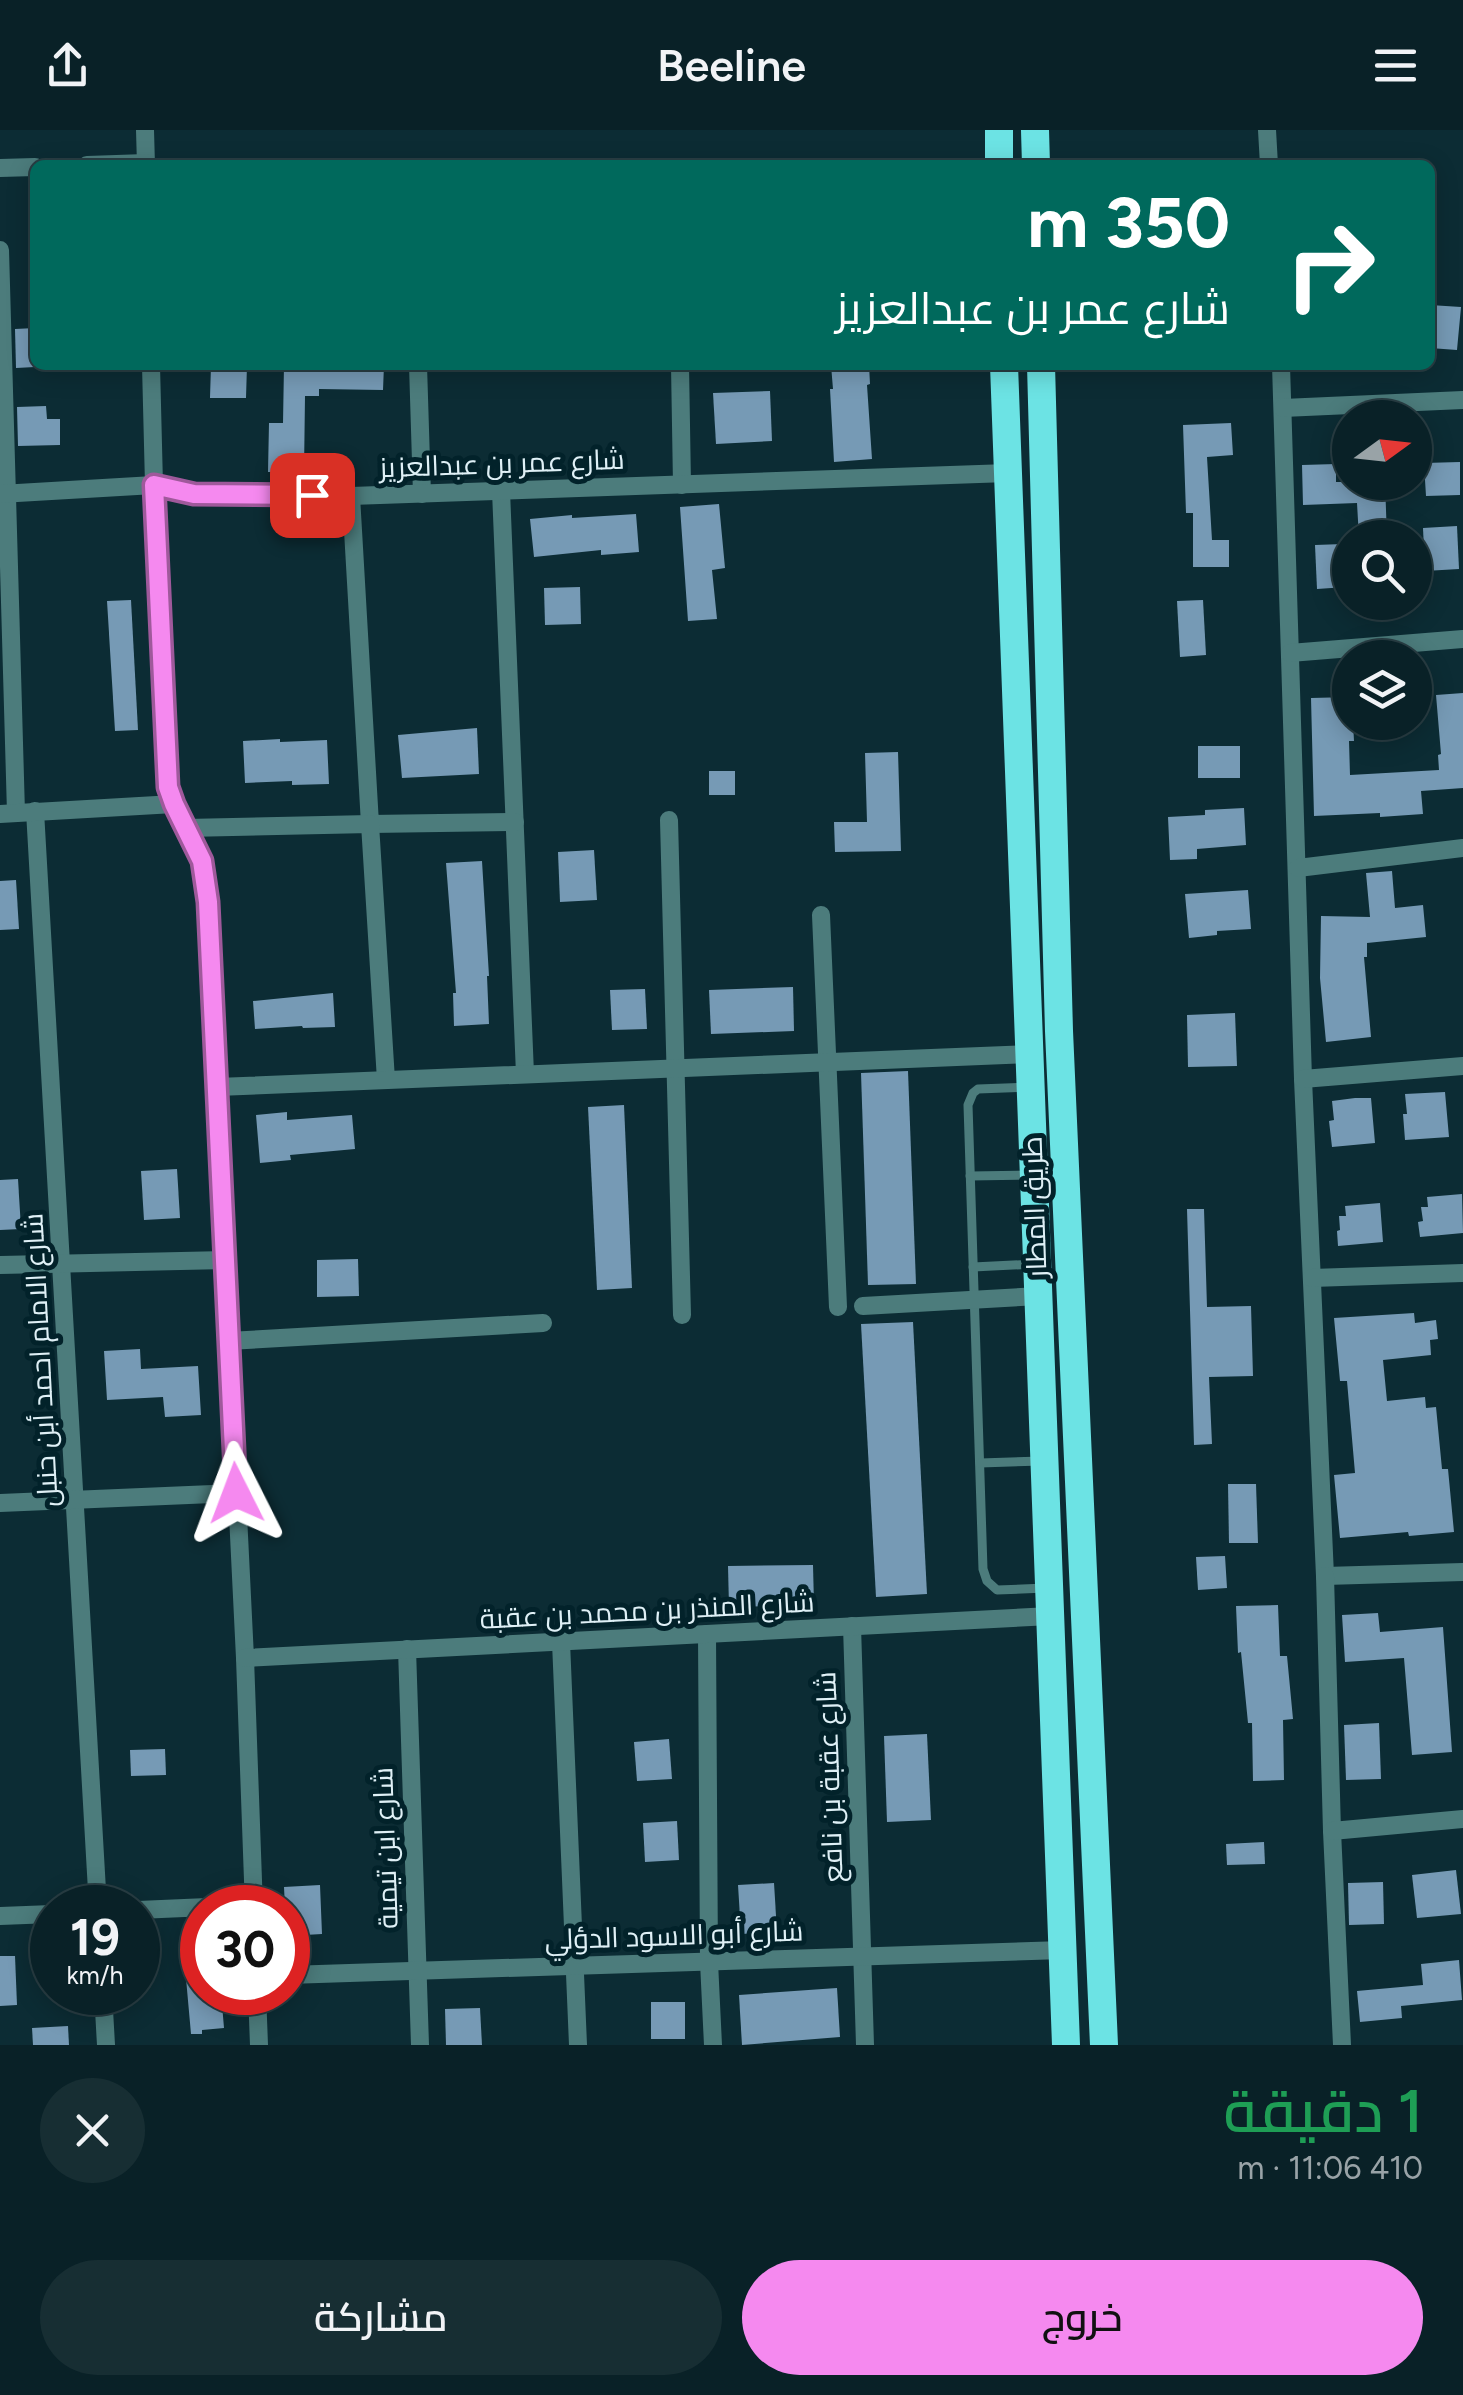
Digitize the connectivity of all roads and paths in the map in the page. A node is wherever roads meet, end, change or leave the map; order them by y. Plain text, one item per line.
1 (144, 130) edge
2 (999, 130) edge
3 (1035, 130) edge
4 (1267, 130) edge
5 (146, 160) edge
6 (999, 160) edge
7 (1036, 160) edge
8 (1269, 160) edge
9 (30, 167) edge
10 (0, 168) edge
11 (0, 250) edge
12 (151, 370) edge
13 (418, 370) edge
14 (680, 370) edge
15 (1004, 370) edge
16 (1042, 370) edge
17 (1281, 370) edge
18 (1463, 400) edge
19 (1284, 408) junction
20 (1008, 472) junction
21 (154, 485) junction
22 (682, 485) junction
23 (502, 491) junction
24 (4, 494) edge
25 (422, 494) junction
26 (351, 496) junction
27 (1463, 639) edge
28 (1290, 653) junction
29 (174, 804) junction
30 (17, 812) edge
31 (669, 820) dead end
32 (515, 822) junction
33 (370, 824) junction
34 (186, 828) junction
35 (1463, 848) edge
36 (1298, 868) junction
37 (821, 915) dead end
38 (1030, 1054) junction
39 (828, 1062) junction
40 (1463, 1066) edge
41 (675, 1068) junction
42 (524, 1074) junction
43 (1303, 1079) junction
44 (386, 1080) junction
45 (217, 1087) junction
46 (1031, 1087) junction
47 (1034, 1175) junction
48 (970, 1176) junction
49 (226, 1260) junction
50 (63, 1263) junction
51 (1038, 1264) junction
52 (0, 1265) edge
53 (973, 1268) junction
54 (1463, 1273) edge
55 (1312, 1278) junction
56 (1039, 1296) junction
57 (974, 1300) junction
58 (863, 1306) dead end
59 (838, 1307) dead end
60 (682, 1315) dead end
61 (543, 1323) dead end
62 (228, 1341) junction
63 (1045, 1461) junction
64 (980, 1462) junction
65 (236, 1493) junction
66 (75, 1500) junction
67 (0, 1503) edge
68 (1463, 1572) edge
69 (1325, 1576) junction
70 (1050, 1588) junction
71 (1051, 1616) junction
72 (852, 1626) junction
73 (706, 1634) junction
74 (562, 1642) junction
75 (407, 1650) junction
76 (246, 1658) junction
77 (1463, 1819) edge
78 (1332, 1831) junction
79 (97, 1885) edge
80 (253, 1885) edge
81 (30, 1915) edge
82 (0, 1916) edge
83 (1062, 1950) junction
84 (862, 1957) junction
85 (709, 1962) junction
86 (574, 1966) junction
87 (416, 1971) junction
88 (310, 1974) edge
89 (104, 2015) edge
90 (258, 2015) edge
91 (106, 2045) edge
92 (259, 2045) edge
93 (420, 2045) edge
94 (578, 2045) edge
95 (713, 2045) edge
96 (865, 2045) edge
97 (1066, 2045) edge
98 (1104, 2045) edge
99 (1342, 2045) edge

1 - 5 street
2 - 6 highway
3 - 7 highway
4 - 8 street
9 - 10 street
11 - 24 street, شارع الامام احمد أبن حنبل
12 - 21 street
13 - 25 street
14 - 22 street
15 - 20 highway, طريق المطار
16 - 98 highway, طريق المطار
17 - 19 street
18 - 19 street
19 - 28 street
20 - 22 street, شارع عمر بن عبدالعزيز
20 - 38 highway, طريق المطار
21 - 24 street, شارع عمر بن عبدالعزيز
21 - 26 street, شارع عمر بن عبدالعزيز
21 - 29 street
22 - 23 street, شارع عمر بن عبدالعزيز
23 - 25 street, شارع عمر بن عبدالعزيز
23 - 32 street
24 - 30 street, شارع الامام احمد أبن حنبل
25 - 26 street, شارع عمر بن عبدالعزيز
26 - 33 street
27 - 28 street
28 - 36 street
29 - 30 street
29 - 34 street
30 - 50 street, شارع الامام احمد أبن حنبل
31 - 41 street
32 - 33 street
32 - 42 street
33 - 34 street
33 - 44 street
34 - 45 street
35 - 36 street
36 - 43 street
37 - 39 street
38 - 39 street
38 - 46 highway, طريق المطار
39 - 41 street
39 - 59 street
40 - 43 street
41 - 42 street
41 - 60 street
42 - 44 street
43 - 55 street
44 - 45 street
45 - 49 street
46 - 47 highway, طريق المطار
46 - 48 lane
47 - 48 lane
47 - 51 highway, طريق المطار
48 - 53 lane
49 - 50 street
49 - 62 street
50 - 52 street
50 - 66 street, شارع الامام احمد أبن حنبل
51 - 53 lane
51 - 56 highway, طريق المطار
53 - 57 lane
54 - 55 street
55 - 69 street
56 - 57 street
56 - 63 highway, طريق المطار
57 - 58 street
57 - 64 lane
61 - 62 street
62 - 65 street
63 - 64 lane
63 - 70 highway, طريق المطار
64 - 70 lane
65 - 66 street
65 - 76 street
66 - 67 street
66 - 79 street, شارع الامام احمد أبن حنبل
68 - 69 street
69 - 78 street
70 - 71 highway, طريق المطار
71 - 72 street, شارع المنذر بن محمد بن عقبة
71 - 83 highway, طريق المطار
72 - 73 street, شارع المنذر بن محمد بن عقبة
72 - 84 street, شارع عقبة بن نافع
73 - 74 street, شارع المنذر بن محمد بن عقبة
73 - 85 street
74 - 75 street, شارع المنذر بن محمد بن عقبة
74 - 86 street
75 - 76 street, شارع المنذر بن محمد بن عقبة
75 - 87 street, شارع ابن تيمية
76 - 80 street
77 - 78 street
78 - 99 street
81 - 82 street
83 - 84 street, شارع أبو الاسود الدؤلي
83 - 97 highway, طريق المطار
84 - 85 street, شارع أبو الاسود الدؤلي
84 - 96 street, شارع عقبة بن نافع
85 - 86 street, شارع أبو الاسود الدؤلي
85 - 95 street
86 - 87 street, شارع أبو الاسود الدؤلي
86 - 94 street
87 - 88 street, شارع أبو الاسود الدؤلي
87 - 93 street, شارع ابن تيمية
89 - 91 street
90 - 92 street

